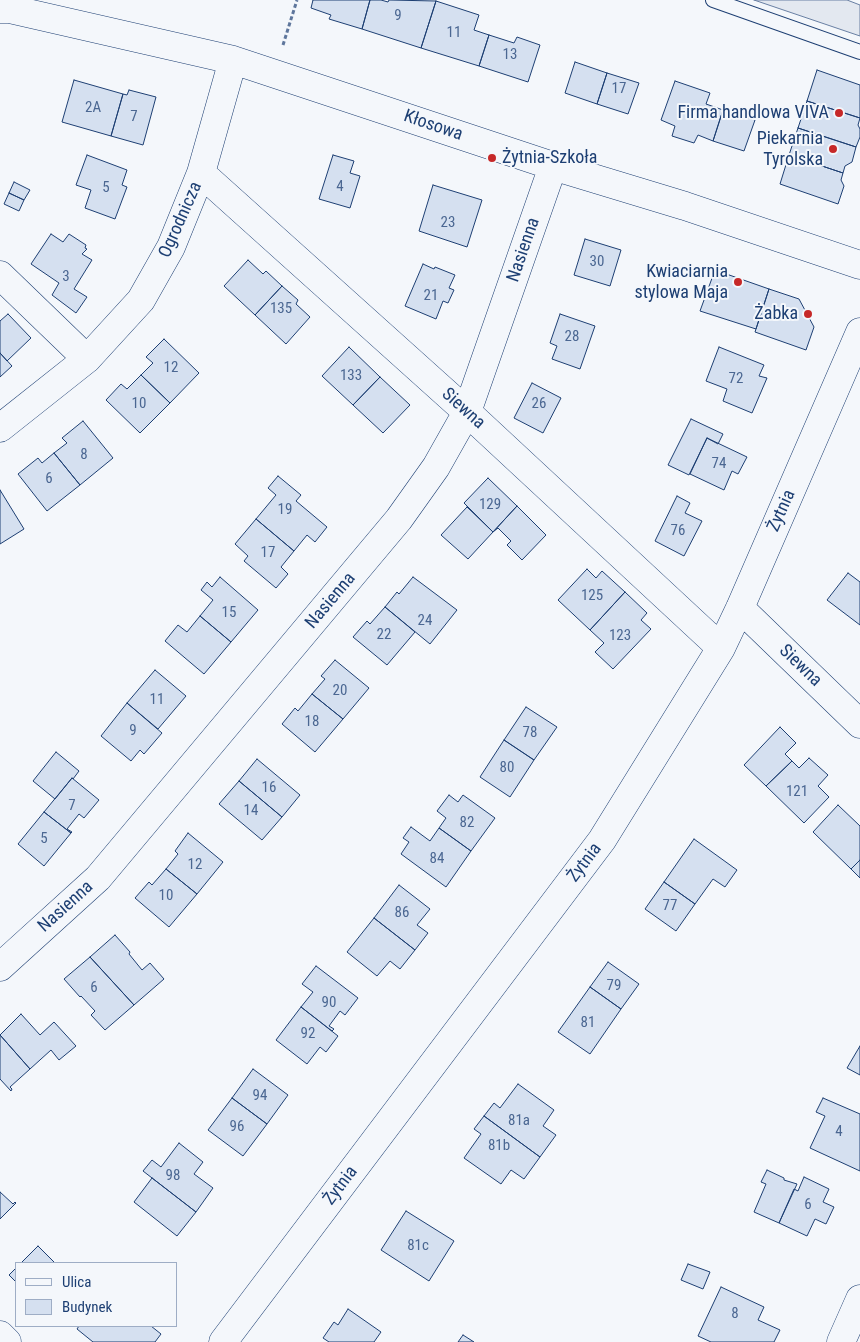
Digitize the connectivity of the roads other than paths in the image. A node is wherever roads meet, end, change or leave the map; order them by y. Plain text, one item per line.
1 (713, 0) edge
2 (0, 9) edge
3 (860, 52) edge
4 (233, 60) junction
5 (553, 166) junction
6 (202, 173) junction
7 (860, 265) edge
8 (0, 275) edge
9 (860, 332) edge
10 (87, 359) junction
11 (467, 412) junction
12 (0, 428) edge
13 (740, 608) junction
14 (721, 648) junction
15 (860, 724) edge
16 (0, 967) edge
17 (860, 1299) edge
18 (0, 1335) edge
19 (7, 1342) edge
20 (223, 1342) edge
21 (841, 1342) edge

1 - 3 lane
2 - 4 street, Kłosowa
4 - 5 street, Kłosowa
4 - 6 street, Ogrodnicza
5 - 7 street, Kłosowa
5 - 11 street, Nasienna
6 - 10 street, Ogrodnicza
6 - 11 street, Siewna
8 - 10 street
9 - 13 street, Żytnia
10 - 12 street, Ogrodnicza
11 - 14 street, Siewna
11 - 16 street, Nasienna
13 - 14 street, Żytnia
13 - 15 street, Siewna
14 - 20 street, Żytnia
17 - 21 street
18 - 19 street

